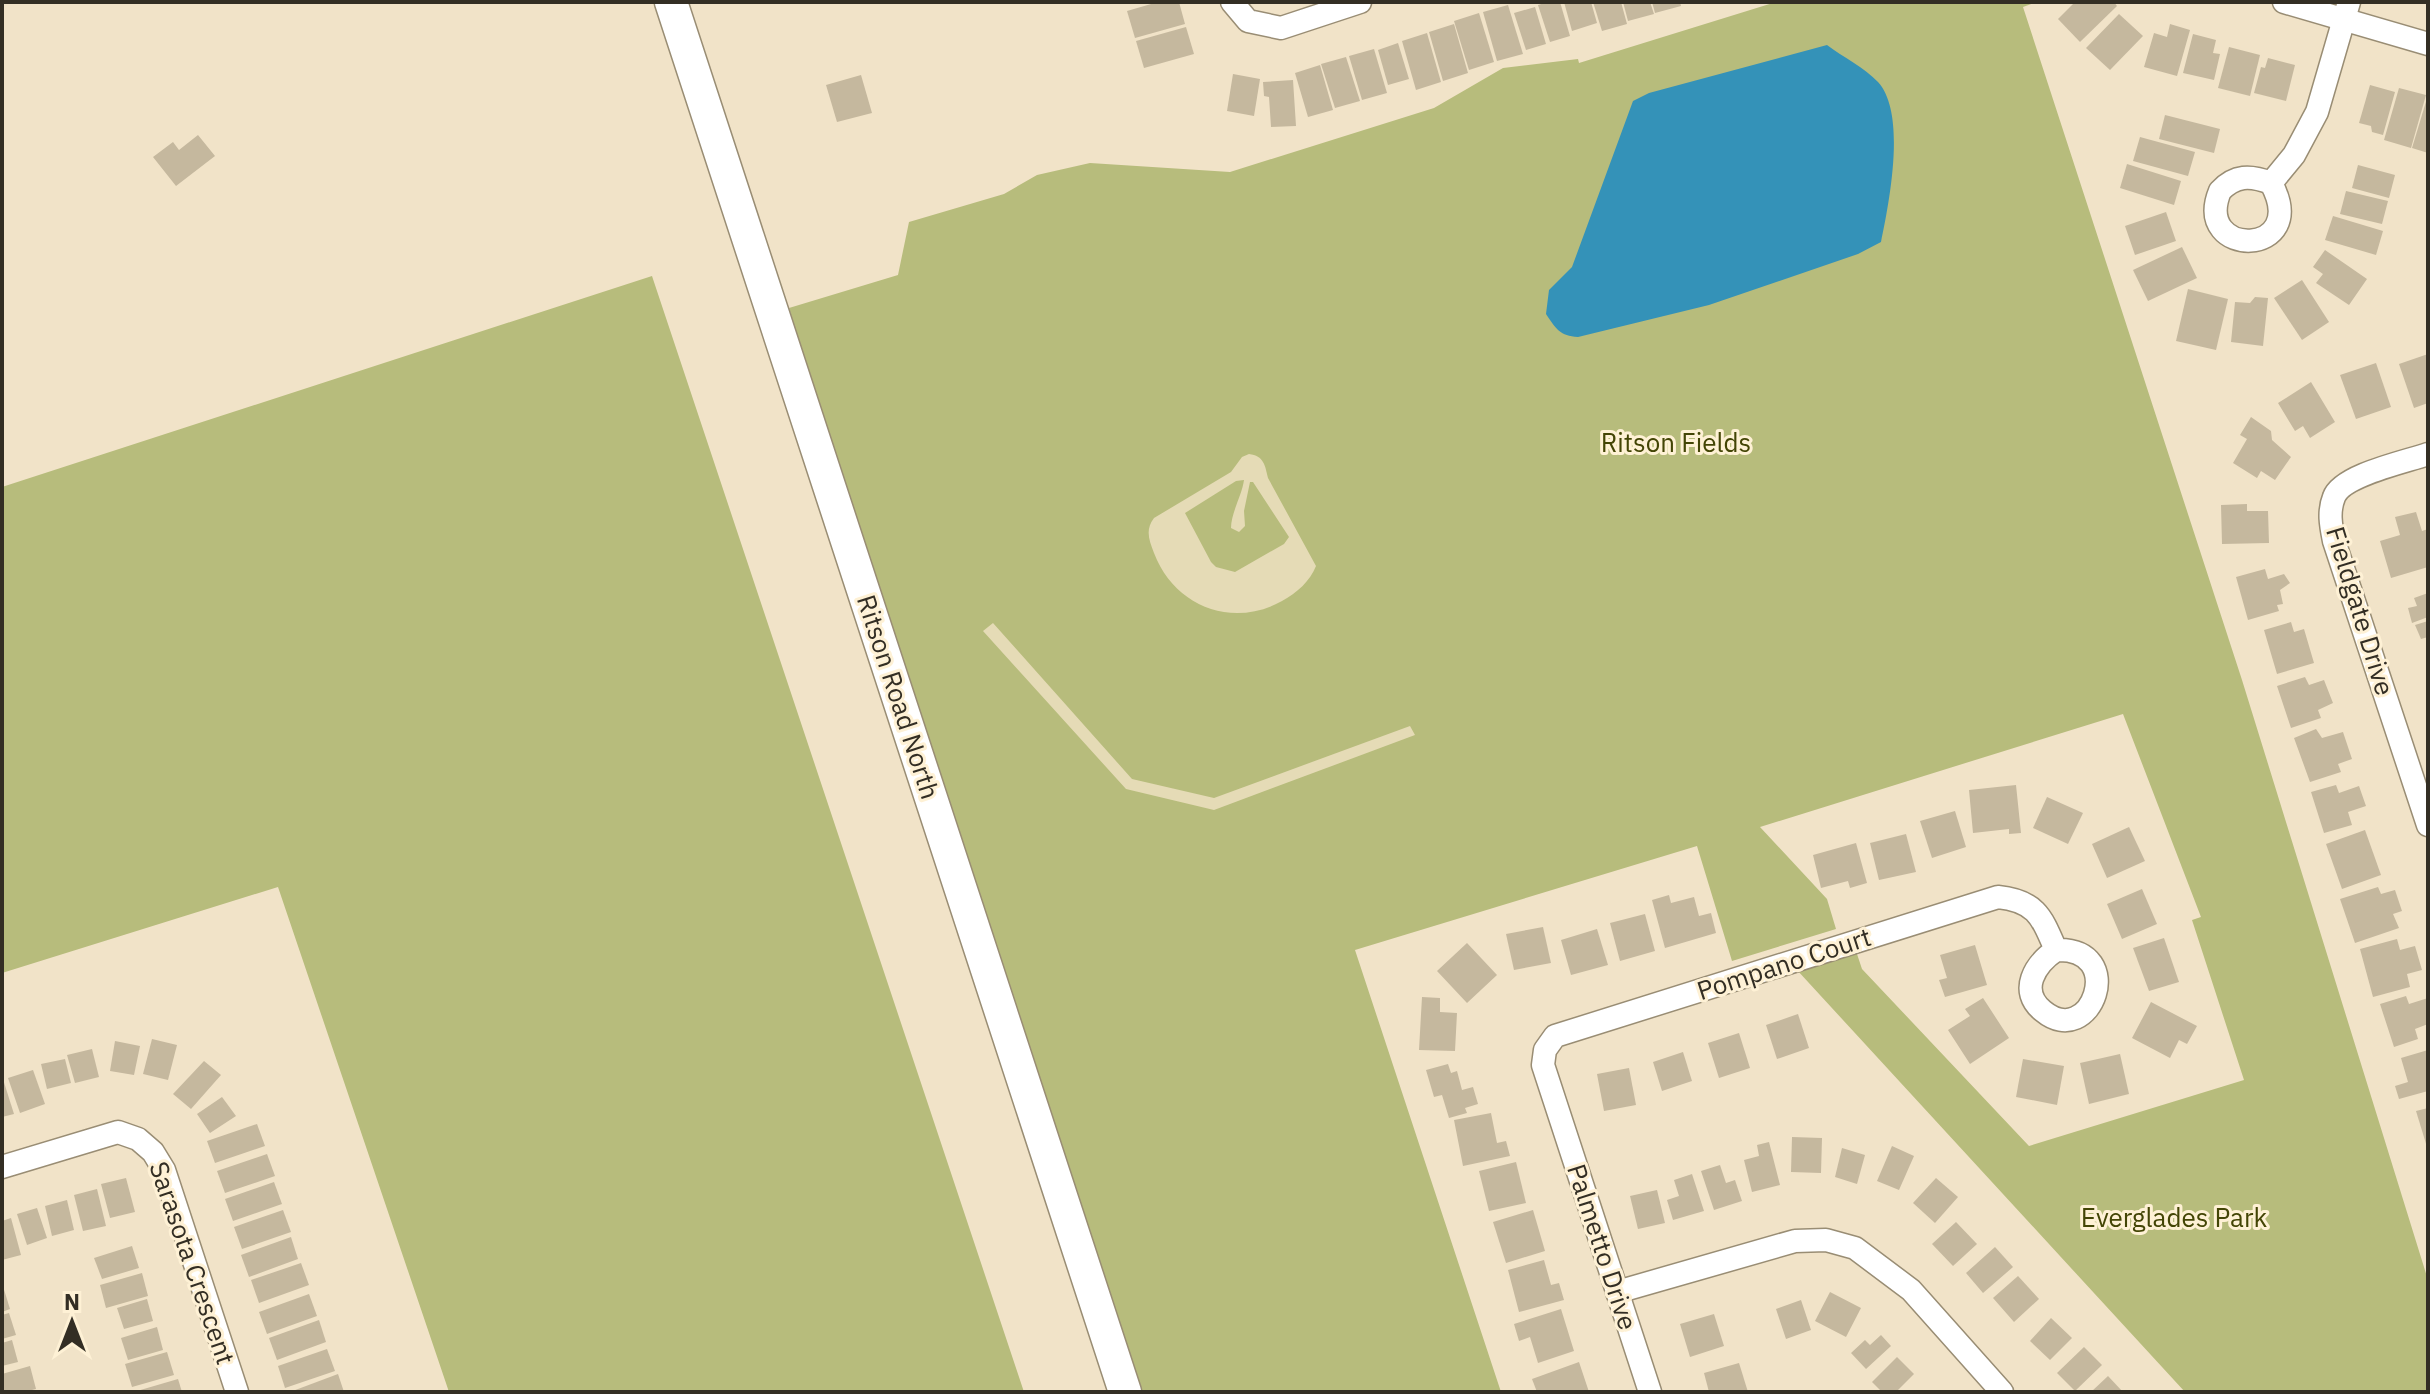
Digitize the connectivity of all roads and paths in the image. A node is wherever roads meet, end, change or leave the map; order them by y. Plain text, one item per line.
1 (671, 2) edge
2 (1232, 2) edge
3 (1360, 2) edge
4 (2284, 2) edge
5 (2347, 12) edge
6 (2428, 44) edge
7 (2271, 183) dead end
8 (2428, 454) edge
9 (2428, 825) edge
10 (2056, 950) dead end
11 (1555, 1101) joint
12 (2, 1167) edge
13 (1617, 1292) junction
14 (237, 1392) edge
15 (1125, 1392) edge
16 (1650, 1392) edge
17 (2002, 1392) edge

1 - 15 main road, Ritson Road North
2 - 3 street
4 - 5 street
5 - 6 street
5 - 7 street
8 - 9 street, Fieldgate Drive
10 - 11 street, Pompano Court
11 - 13 street, Palmetto Drive
12 - 14 street, Sarasota Crescent
13 - 16 street, Palmetto Drive
13 - 17 street

